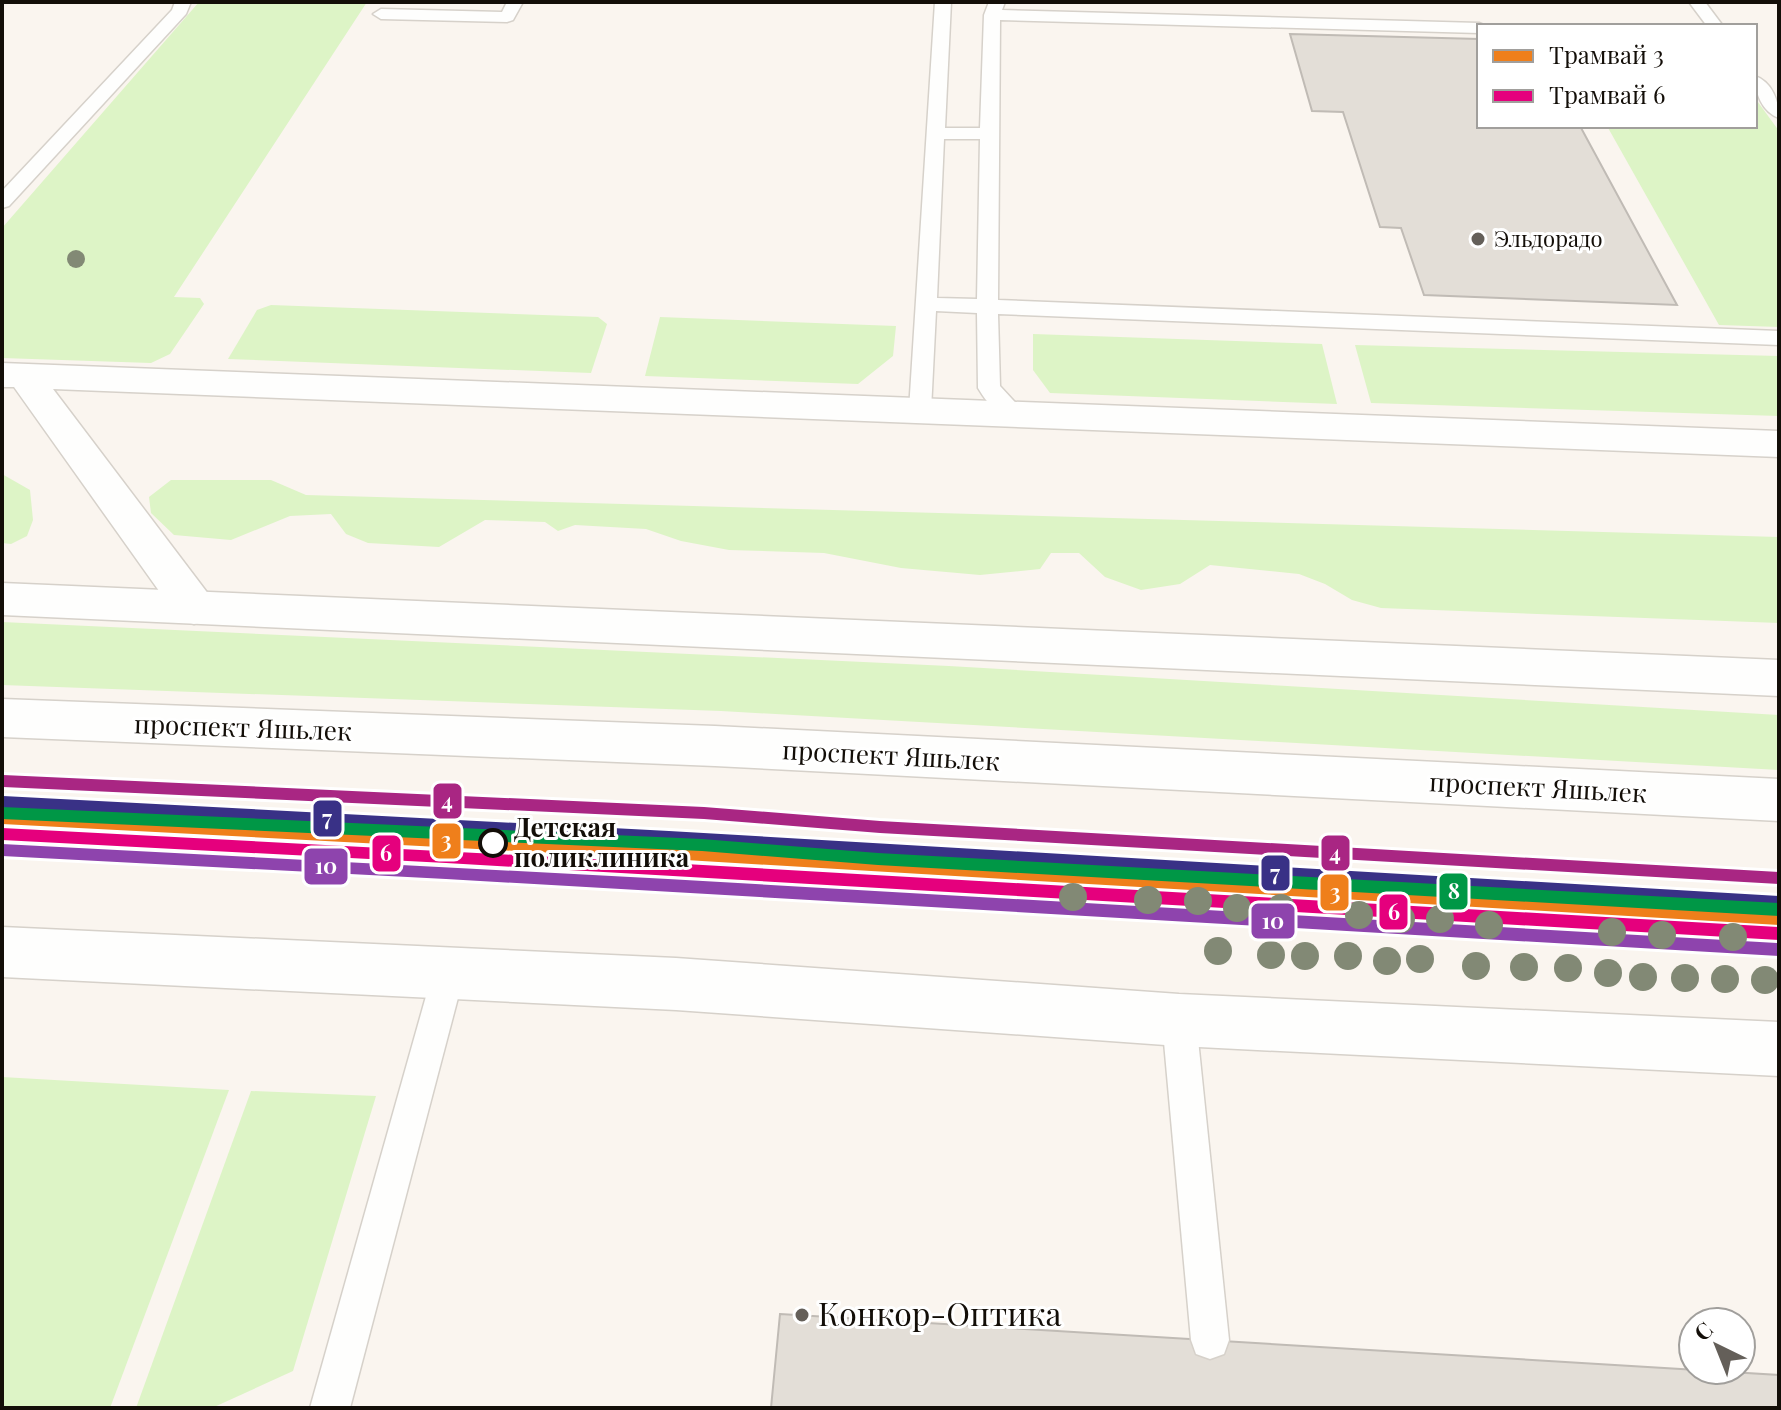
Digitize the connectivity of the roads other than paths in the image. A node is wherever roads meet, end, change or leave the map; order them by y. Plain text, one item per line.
1 (183, 2) edge
2 (515, 2) edge
3 (943, 2) edge
4 (1697, 2) edge
5 (994, 8) edge
6 (381, 14) dead end
7 (1714, 24) edge
8 (1477, 28) edge
9 (1757, 84) edge
10 (1779, 113) edge
11 (936, 133) junction
12 (989, 134) junction
13 (2, 202) edge
14 (924, 304) junction
15 (986, 306) junction
16 (1779, 338) edge
17 (14, 376) edge
18 (920, 410) junction
19 (1013, 413) junction
20 (1779, 444) edge
21 (2, 599) edge
22 (194, 607) junction
23 (1779, 678) edge
24 (2, 718) edge
25 (1779, 800) edge
26 (2, 952) edge
27 (448, 975) junction
28 (1179, 1020) junction
29 (1779, 1049) edge
30 (1210, 1340) dead end
31 (330, 1408) edge

1 - 13 lane
2 - 6 lane
3 - 11 lane
4 - 7 lane
5 - 8 lane
5 - 12 lane
9 - 10 lane
11 - 12 lane
11 - 14 lane
12 - 15 lane
14 - 15 lane
14 - 18 lane
15 - 16 lane
15 - 19 lane
17 - 18 street
17 - 22 street
18 - 19 street
19 - 20 street
21 - 22 street
22 - 23 street
24 - 25 street, проспект Яшьлек
26 - 27 street
27 - 28 street
27 - 31 lane
28 - 29 street
28 - 30 lane

